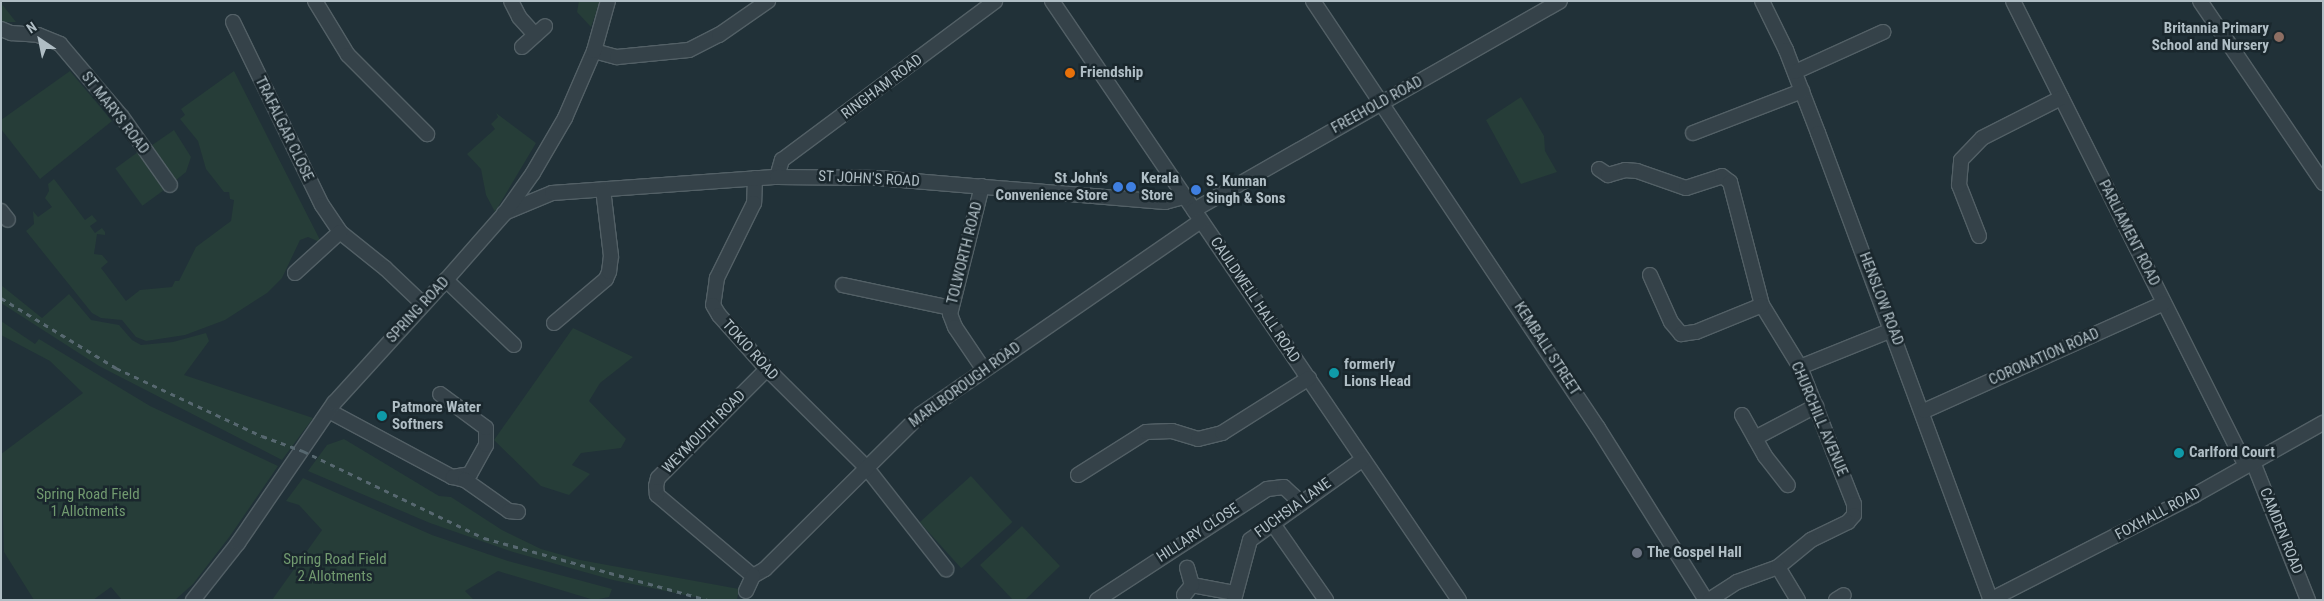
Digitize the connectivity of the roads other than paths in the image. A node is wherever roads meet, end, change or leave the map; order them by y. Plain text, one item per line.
1 (315, 1) edge
2 (511, 1) edge
3 (608, 1) edge
4 (768, 1) edge
5 (995, 1) edge
6 (1052, 1) edge
7 (1313, 1) edge
8 (1560, 1) edge
9 (1762, 1) edge
10 (2013, 1) edge
11 (2200, 1) edge
12 (233, 22) dead end
13 (1, 29) edge
14 (1883, 32) dead end
15 (522, 46) dead end
16 (594, 51) junction
17 (1795, 72) junction
18 (1802, 91) junction
19 (2061, 98) junction
20 (1381, 102) junction
21 (1693, 133) dead end
22 (427, 134) dead end
23 (1599, 169) dead end
24 (533, 173) junction
25 (1614, 174) junction
26 (777, 177) junction
27 (755, 178) junction
28 (2323, 183) edge
29 (170, 185) dead end
30 (982, 186) junction
31 (1608, 187) dead end
32 (603, 189) junction
33 (552, 193) junction
34 (1184, 197) junction
35 (504, 214) junction
36 (1197, 216) junction
37 (340, 232) junction
38 (1980, 236) dead end
39 (295, 273) dead end
40 (1650, 275) dead end
41 (446, 280) junction
42 (843, 285) dead end
43 (423, 304) junction
44 (2164, 304) junction
45 (1762, 305) junction
46 (950, 308) junction
47 (554, 323) dead end
48 (1892, 330) junction
49 (514, 345) dead end
50 (1800, 367) junction
51 (767, 369) junction
52 (984, 370) junction
53 (1308, 378) junction
54 (440, 394) dead end
55 (1816, 406) junction
56 (329, 410) junction
57 (1924, 411) junction
58 (1742, 415) dead end
59 (2323, 423) edge
60 (1755, 438) junction
61 (1363, 459) junction
62 (2249, 464) junction
63 (866, 467) junction
64 (1078, 476) dead end
65 (452, 477) junction
66 (1788, 485) dead end
67 (1300, 502) junction
68 (518, 512) dead end
69 (1273, 524) junction
70 (1778, 567) junction
71 (1187, 568) dead end
72 (946, 569) dead end
73 (753, 576) junction
74 (746, 591) dead end
75 (1234, 596) edge
76 (193, 600) edge
77 (1097, 600) edge
78 (1326, 600) edge
79 (1459, 600) edge
80 (1707, 600) edge
81 (1798, 600) edge
82 (1991, 600) edge
83 (2308, 600) edge

1 - 22 street
2 - 15 street
3 - 16 street, SPRING ROAD
4 - 16 street
5 - 26 street, RINGHAM ROAD
6 - 34 street, CAULDWELL HALL ROAD
7 - 20 street, KEMBALL STREET
8 - 20 street, FREEHOLD ROAD
9 - 17 street, HENSLOW ROAD
10 - 19 street, PARLIAMENT ROAD
11 - 28 street
12 - 37 street, TRAFALGAR CLOSE
13 - 29 street, ST MARYS ROAD
14 - 17 street
16 - 24 street, SPRING ROAD
17 - 18 street, HENSLOW ROAD
18 - 21 street
18 - 48 street, HENSLOW ROAD
19 - 38 street
19 - 44 street, PARLIAMENT ROAD
20 - 36 street, FREEHOLD ROAD
20 - 80 street, KEMBALL STREET
23 - 25 street
24 - 33 street
24 - 35 street, SPRING ROAD
25 - 31 street
25 - 45 street, CHURCHILL AVENUE
26 - 27 street, ST JOHN'S ROAD
26 - 30 street, ST JOHN'S ROAD
27 - 32 street, ST JOHN'S ROAD
27 - 51 street, TOKIO ROAD
30 - 34 street, ST JOHN'S ROAD
30 - 46 street, TOLWORTH ROAD
32 - 33 street, ST JOHN'S ROAD
32 - 47 street
33 - 35 street, ST JOHN'S ROAD
34 - 36 street, CAULDWELL HALL ROAD
35 - 41 street, SPRING ROAD
36 - 52 street, MARLBOROUGH ROAD
36 - 53 street, CAULDWELL HALL ROAD
37 - 39 street
37 - 43 street, TRAFALGAR CLOSE
40 - 45 street
41 - 43 street, SPRING ROAD
41 - 49 street
42 - 46 street
43 - 56 street, SPRING ROAD
44 - 57 street, CORONATION ROAD
44 - 62 street, PARLIAMENT ROAD
45 - 50 street, CHURCHILL AVENUE
46 - 52 street, TOLWORTH ROAD
48 - 50 street
48 - 57 street, HENSLOW ROAD
50 - 55 street, CHURCHILL AVENUE
51 - 63 street, TOKIO ROAD
51 - 73 street, WEYMOUTH ROAD
52 - 63 street, MARLBOROUGH ROAD
53 - 61 street, CAULDWELL HALL ROAD
53 - 64 street
54 - 65 street
55 - 60 street
55 - 70 street, CHURCHILL AVENUE
56 - 65 street
56 - 76 street, SPRING ROAD
57 - 82 street, HENSLOW ROAD
58 - 60 street
59 - 62 street, FOXHALL ROAD
60 - 66 street
61 - 67 street, FUCHSIA LANE
61 - 79 street, CAULDWELL HALL ROAD
62 - 82 street, FOXHALL ROAD
62 - 83 street, CAMDEN ROAD
63 - 72 street, TOKIO ROAD
63 - 73 street, MARLBOROUGH ROAD
65 - 68 street
67 - 69 street, FUCHSIA LANE
67 - 77 street, HILLARY CLOSE
69 - 75 street, FUCHSIA LANE
69 - 78 street
70 - 80 street, CHURCHILL AVENUE
70 - 81 street
71 - 75 street
73 - 74 street

